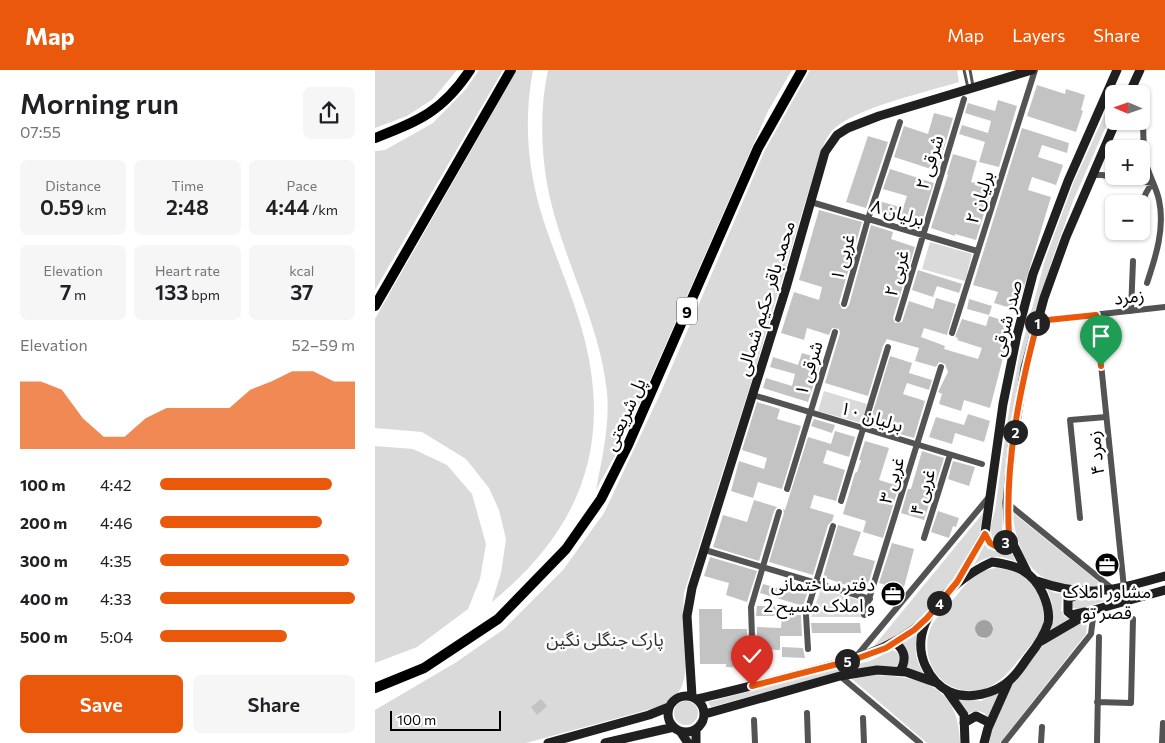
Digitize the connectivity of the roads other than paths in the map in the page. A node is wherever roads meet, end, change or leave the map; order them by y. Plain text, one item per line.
1 (470, 70) edge
2 (511, 70) edge
3 (802, 70) edge
4 (964, 70) edge
5 (970, 70) edge
6 (1034, 70) edge
7 (1117, 70) edge
8 (1140, 70) edge
9 (1133, 85) edge
10 (970, 88) junction
11 (964, 98) dead end
12 (900, 122) dead end
13 (1112, 130) edge
14 (1143, 130) edge
15 (375, 138) edge
16 (1092, 175) junction
17 (1152, 183) junction
18 (1145, 195) edge
19 (811, 202) junction
20 (868, 219) junction
21 (922, 235) junction
22 (977, 251) junction
23 (1133, 260) dead end
24 (1147, 283) dead end
25 (844, 304) dead end
26 (375, 306) edge
27 (1165, 307) edge
28 (1131, 311) junction
29 (1096, 315) junction
30 (898, 319) dead end
31 (1038, 321) junction
32 (835, 332) dead end
33 (952, 333) dead end
34 (888, 347) dead end
35 (941, 367) dead end
36 (753, 395) junction
37 (811, 413) junction
38 (1106, 417) junction
39 (863, 429) junction
40 (917, 445) junction
41 (950, 455) junction
42 (982, 464) dead end
43 (787, 488) dead end
44 (990, 496) junction
45 (841, 501) dead end
46 (1007, 503) junction
47 (779, 512) dead end
48 (1080, 518) dead end
49 (833, 526) dead end
50 (985, 534) junction
51 (1009, 536) junction
52 (924, 538) dead end
53 (705, 550) junction
54 (763, 567) junction
55 (1027, 572) junction
56 (1165, 576) edge
57 (957, 582) junction
58 (1037, 582) junction
59 (815, 583) junction
60 (1124, 588) junction
61 (1114, 590) junction
62 (1165, 590) edge
63 (1083, 592) junction
64 (870, 599) junction
65 (1093, 610) junction
66 (864, 615) dead end
67 (927, 618) junction
68 (1133, 619) dead end
69 (1099, 637) dead end
70 (1041, 640) junction
71 (895, 642) junction
72 (808, 649) dead end
73 (853, 660) junction
74 (753, 668) dead end
75 (691, 672) junction
76 (900, 672) junction
77 (841, 676) junction
78 (1009, 681) junction
79 (937, 683) junction
80 (375, 688) edge
81 (947, 690) junction
82 (682, 696) junction
83 (695, 697) junction
84 (1097, 702) junction
85 (669, 707) junction
86 (807, 713) dead end
87 (705, 714) junction
88 (863, 718) dead end
89 (754, 720) dead end
90 (964, 723) junction
91 (990, 723) junction
92 (1163, 724) dead end
93 (1042, 727) dead end
94 (677, 729) junction
95 (696, 729) junction
96 (627, 740) edge
97 (564, 741) edge
98 (548, 743) edge
99 (605, 743) edge
100 (688, 743) edge
101 (696, 743) edge
102 (755, 743) edge
103 (808, 743) edge
104 (864, 743) edge
105 (920, 743) edge
106 (965, 743) edge
107 (984, 743) edge
108 (1004, 743) edge
109 (1041, 743) edge
110 (1097, 743) edge
111 (1162, 743) edge

1 - 15 main road
2 - 26 main road
3 - 80 main road, پل شریعتی / 9
4 - 10 lane
5 - 10 lane
6 - 10 street, محمد باقر حکیم شمالی
6 - 22 street, برلیان ۲
7 - 44 street, صدر شرقی
8 - 9 street
10 - 19 street, محمد باقر حکیم شمالی
11 - 21 street, ۲ شرقی
12 - 20 street
13 - 16 street, صدر شرقی
14 - 17 street
16 - 17 street
16 - 31 street, صدر شرقی
17 - 18 street
17 - 24 street
19 - 20 street, برلیان ۸
19 - 36 street, محمد باقر حکیم شمالی
20 - 21 street, برلیان ۸
20 - 25 street, ۱ غربی
21 - 22 street, برلیان ۸
21 - 30 street, ۲ غربی
22 - 33 street, برلیان ۲
23 - 28 street
27 - 28 street, زمرد
28 - 29 street, زمرد
29 - 31 street, زمرد
29 - 38 street, زمرد ۴
31 - 46 street, صدر شرقی
32 - 37 street, ۱ شرقی
34 - 39 street
35 - 40 street, ۳ غربی
36 - 37 street, برلیان ۱۰
36 - 53 street, محمد باقر حکیم شمالی
37 - 39 street, برلیان ۱۰
37 - 43 street
38 - 48 street
38 - 60 street, زمرد ۴
39 - 40 street, برلیان ۱۰
39 - 45 street
40 - 41 street, برلیان ۱۰
40 - 64 street, ۳ غربی
41 - 42 street, برلیان ۱۰
41 - 52 street, ۴ غربی
44 - 50 street, صدر شرقی
44 - 73 street
46 - 51 street, صدر شرقی
46 - 61 street
47 - 54 street
49 - 59 street
50 - 51 street
50 - 57 street, صدر شرقی
51 - 55 street, صدر شرقی
53 - 54 street
53 - 75 street, محمد باقر حکیم شمالی
54 - 59 street
54 - 74 street
55 - 57 street
55 - 58 street
56 - 60 street
57 - 67 street
58 - 63 street
58 - 70 street
59 - 64 street
59 - 72 street
60 - 61 street
61 - 63 street
62 - 65 street
63 - 65 street
64 - 66 street
65 - 70 street
65 - 108 street
67 - 71 street
67 - 79 street
68 - 84 street
69 - 84 street
70 - 78 street
71 - 73 street
71 - 76 street
73 - 83 street
75 - 82 street
75 - 83 street, محمد باقر حکیم شمالی
76 - 77 street
76 - 79 street
77 - 87 street
77 - 105 street
78 - 81 street
78 - 91 street
79 - 81 street
81 - 90 street
82 - 83 street
82 - 85 street
83 - 87 street
84 - 110 street
85 - 94 street
85 - 97 street
86 - 103 street
87 - 95 street
88 - 104 street
89 - 102 street
90 - 91 street
90 - 106 street
91 - 107 street
92 - 111 street
93 - 109 street
94 - 95 street
94 - 96 street
94 - 100 street
95 - 101 street
96 - 99 street
97 - 98 street

